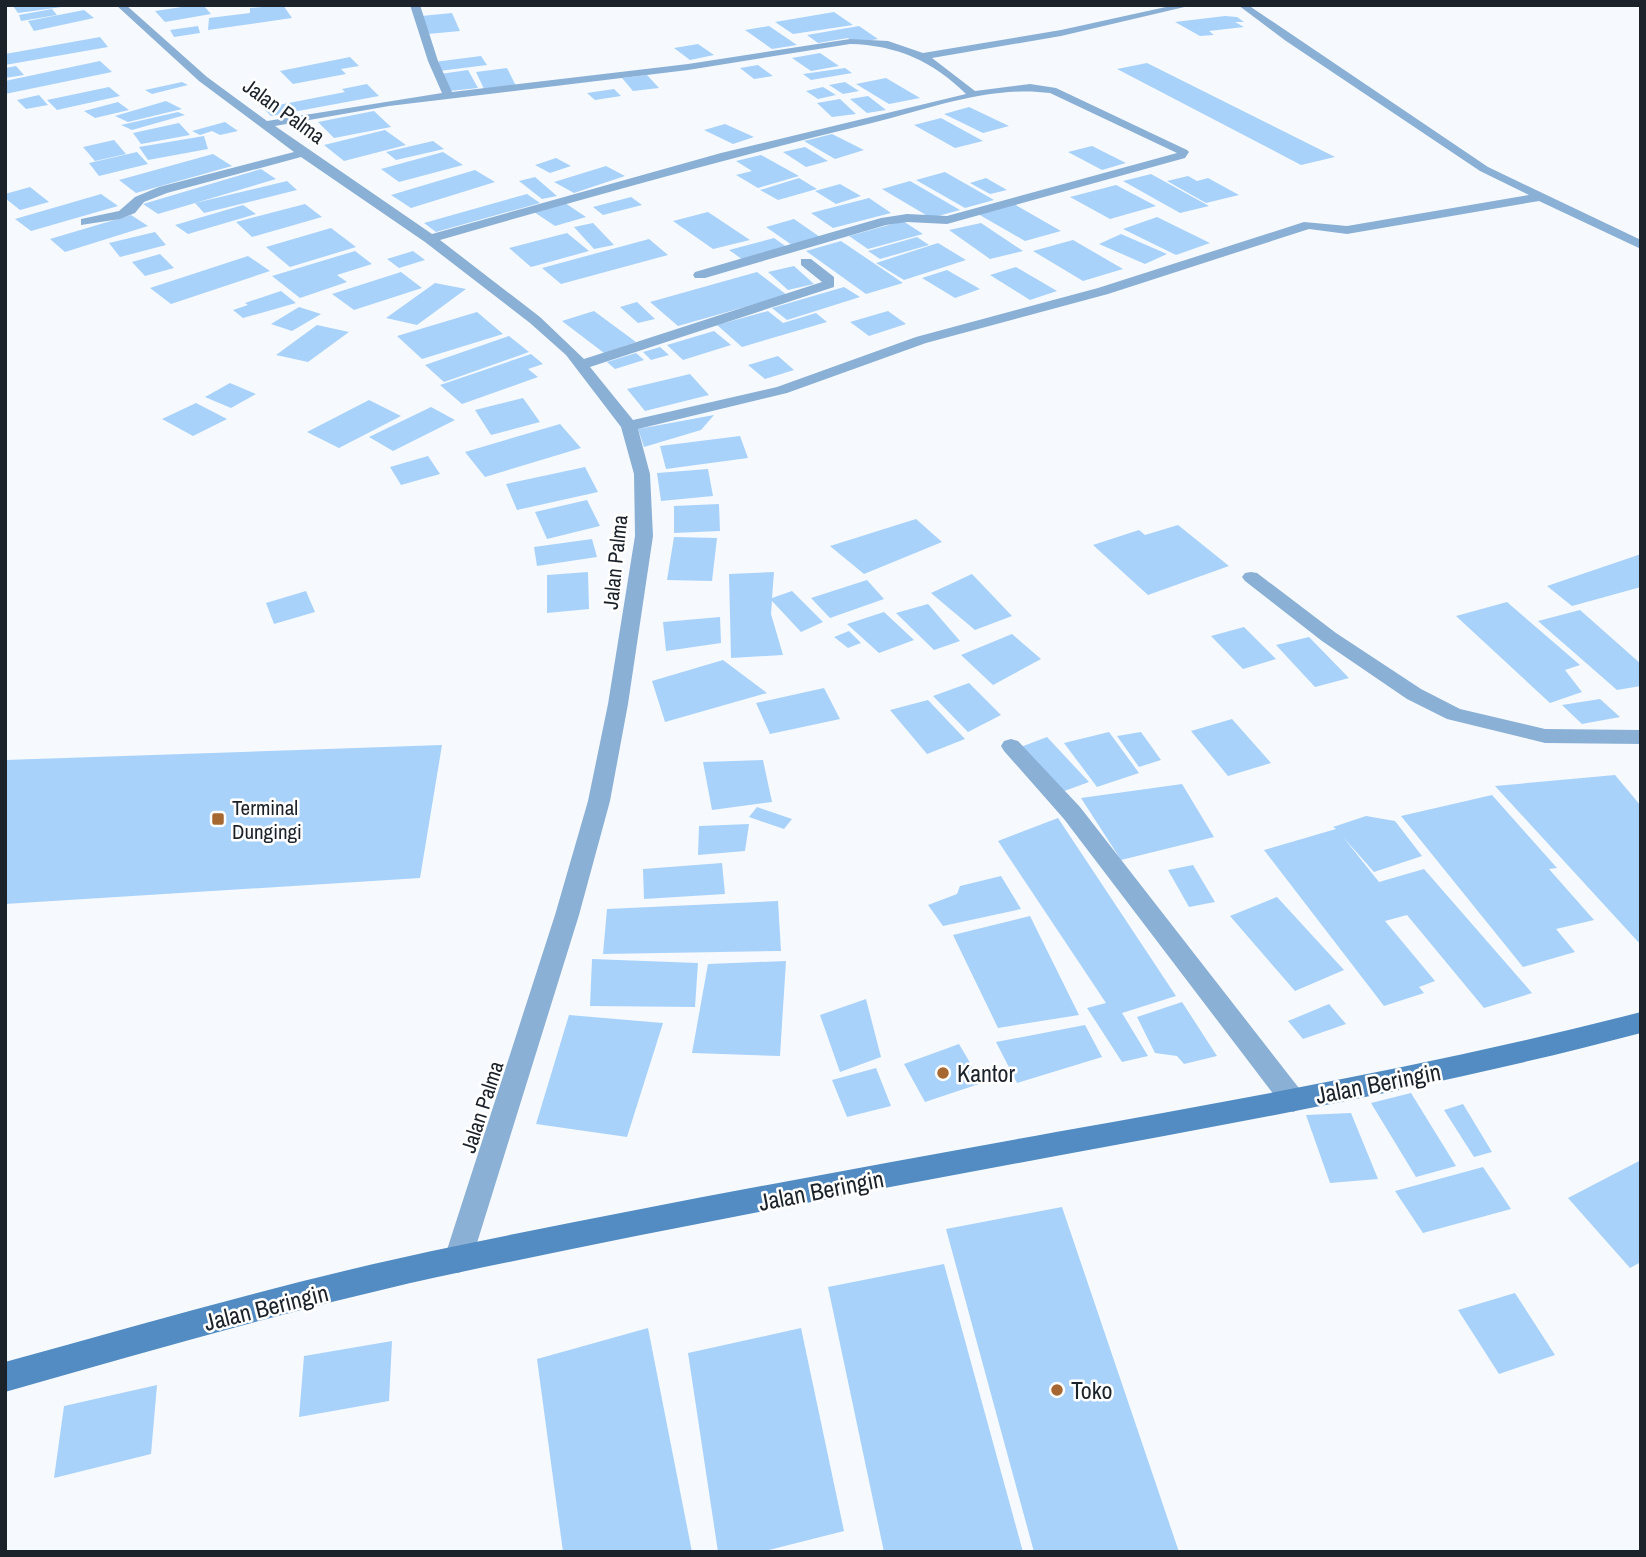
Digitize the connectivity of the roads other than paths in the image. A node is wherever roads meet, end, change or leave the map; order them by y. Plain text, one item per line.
1 (120, 5) edge
2 (415, 5) edge
3 (1189, 5) edge
4 (1242, 5) edge
5 (923, 56) junction
6 (973, 95) junction
7 (449, 96) junction
8 (264, 125) junction
9 (302, 153) junction
10 (1539, 197) junction
11 (85, 222) dead end
12 (430, 239) junction
13 (1641, 245) edge
14 (806, 262) dead end
15 (700, 275) dead end
16 (582, 365) junction
17 (629, 426) junction
18 (1251, 577) dead end
19 (1641, 737) edge
20 (1011, 746) dead end
21 (1641, 1021) edge
22 (1293, 1100) junction
23 (458, 1259) junction
24 (5, 1377) edge

1 - 8 street, Jalan Palma
2 - 7 street
3 - 5 street
4 - 10 street
5 - 6 street
5 - 7 street
6 - 12 street
6 - 15 street
7 - 8 street
8 - 9 street, Jalan Palma
9 - 11 street
9 - 12 street, Jalan Palma
10 - 13 street
10 - 17 street
12 - 16 street, Jalan Palma
14 - 16 street
16 - 17 street, Jalan Palma
17 - 23 street, Jalan Palma
18 - 19 street
20 - 22 street
21 - 22 street, Jalan Beringin
22 - 23 street, Jalan Beringin
23 - 24 street, Jalan Beringin

